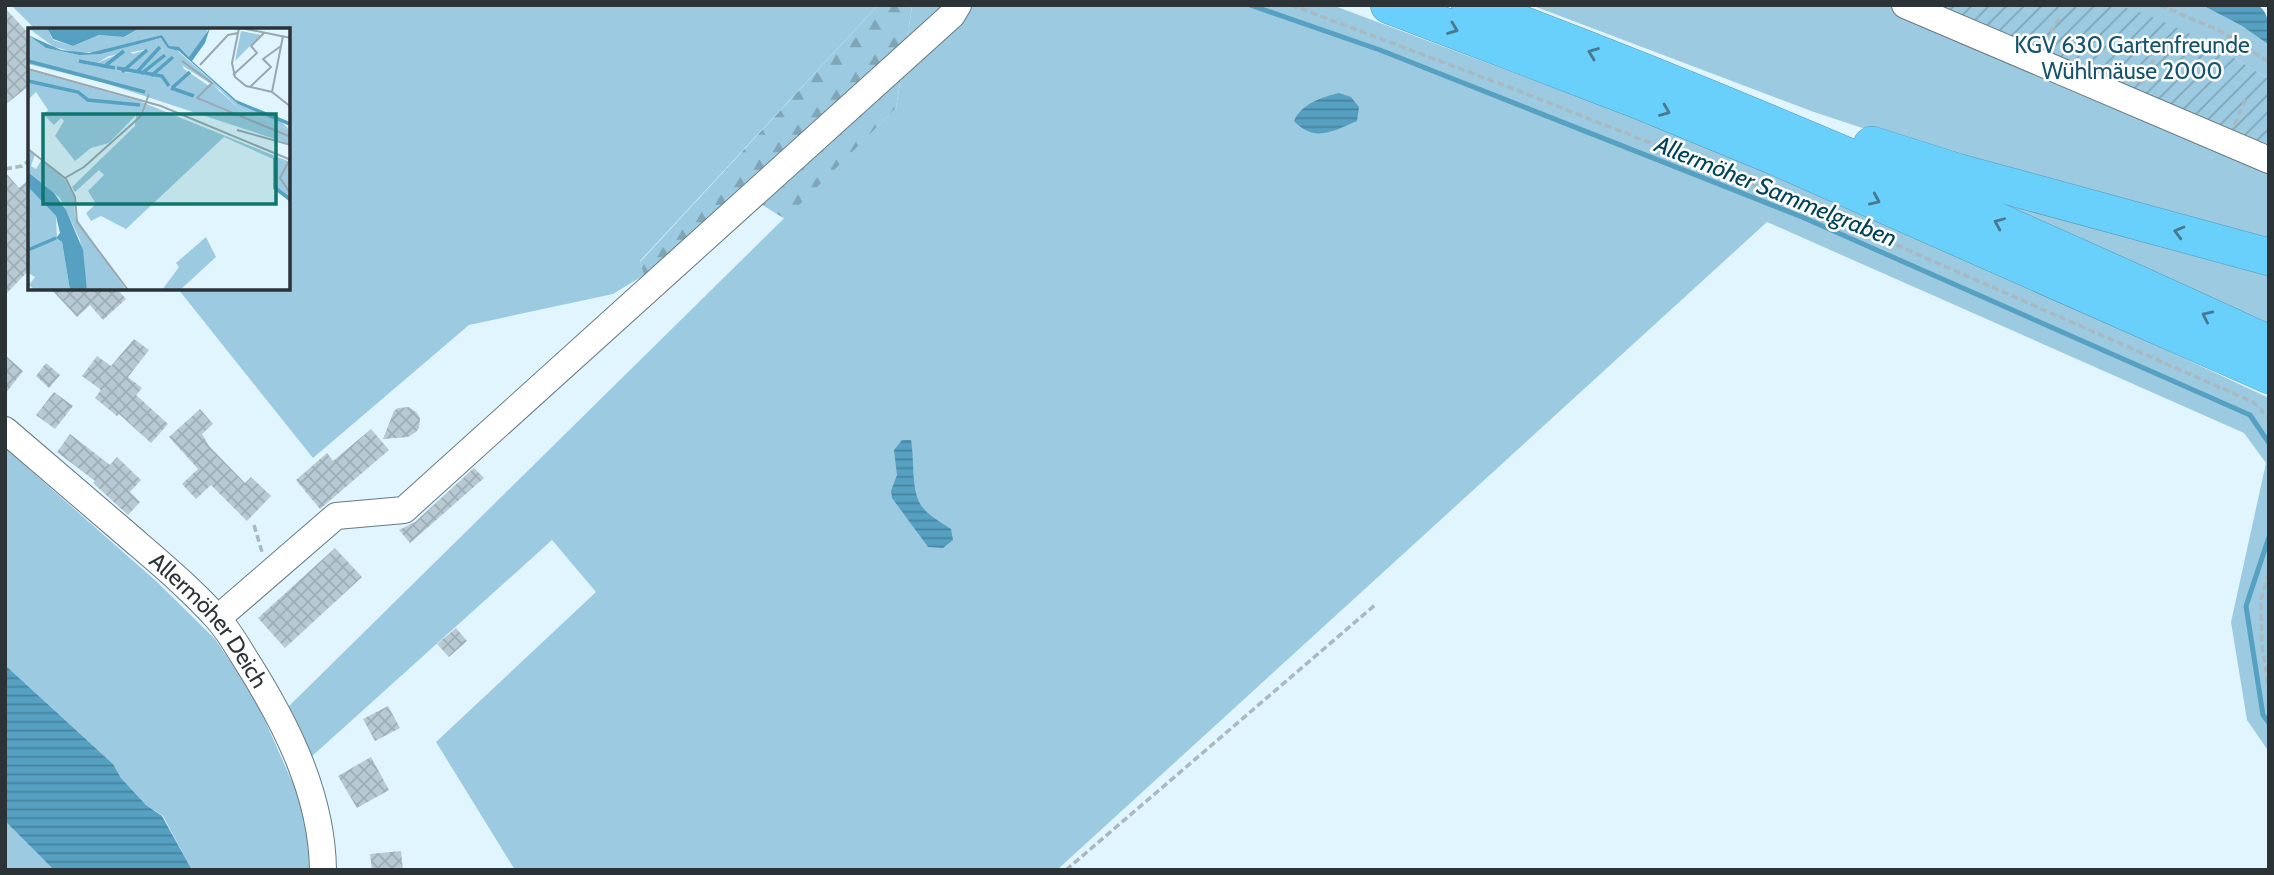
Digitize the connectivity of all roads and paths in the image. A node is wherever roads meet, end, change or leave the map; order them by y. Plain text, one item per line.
1 (958, 5) edge
2 (1291, 5) edge
3 (1389, 5) edge
4 (1469, 5) edge
5 (1905, 5) edge
6 (2160, 5) edge
7 (2059, 19) dead end
8 (2155, 57) dead end
9 (2034, 58) junction
10 (2269, 62) edge
11 (2246, 98) dead end
12 (2132, 102) junction
13 (1747, 114) junction
14 (2225, 142) junction
15 (2269, 160) edge
16 (28, 162) edge
17 (5, 169) edge
18 (2269, 257) edge
19 (2269, 344) edge
20 (2269, 374) edge
21 (2269, 418) edge
22 (5, 430) edge
23 (362, 514) junction
24 (254, 526) dead end
25 (2269, 573) edge
26 (268, 574) junction
27 (1375, 605) dead end
28 (223, 625) junction
29 (2269, 693) edge
30 (323, 870) edge
31 (1066, 870) edge

1 - 23 street
2 - 21 path
3 -> 20 highway
13 -> 4 highway
5 - 9 street
6 - 10 path
7 - 9 path
8 - 12 path
9 - 12 street
11 - 14 path
12 - 14 street
18 -> 13 highway
19 -> 13 highway
14 - 15 street
16 - 17 path
22 - 28 street, Allermöher Deich
23 - 26 street
23 - 28 street
24 - 26 path
25 - 29 path
26 - 28 street
27 - 31 path
28 - 30 street, Allermöher Deich

